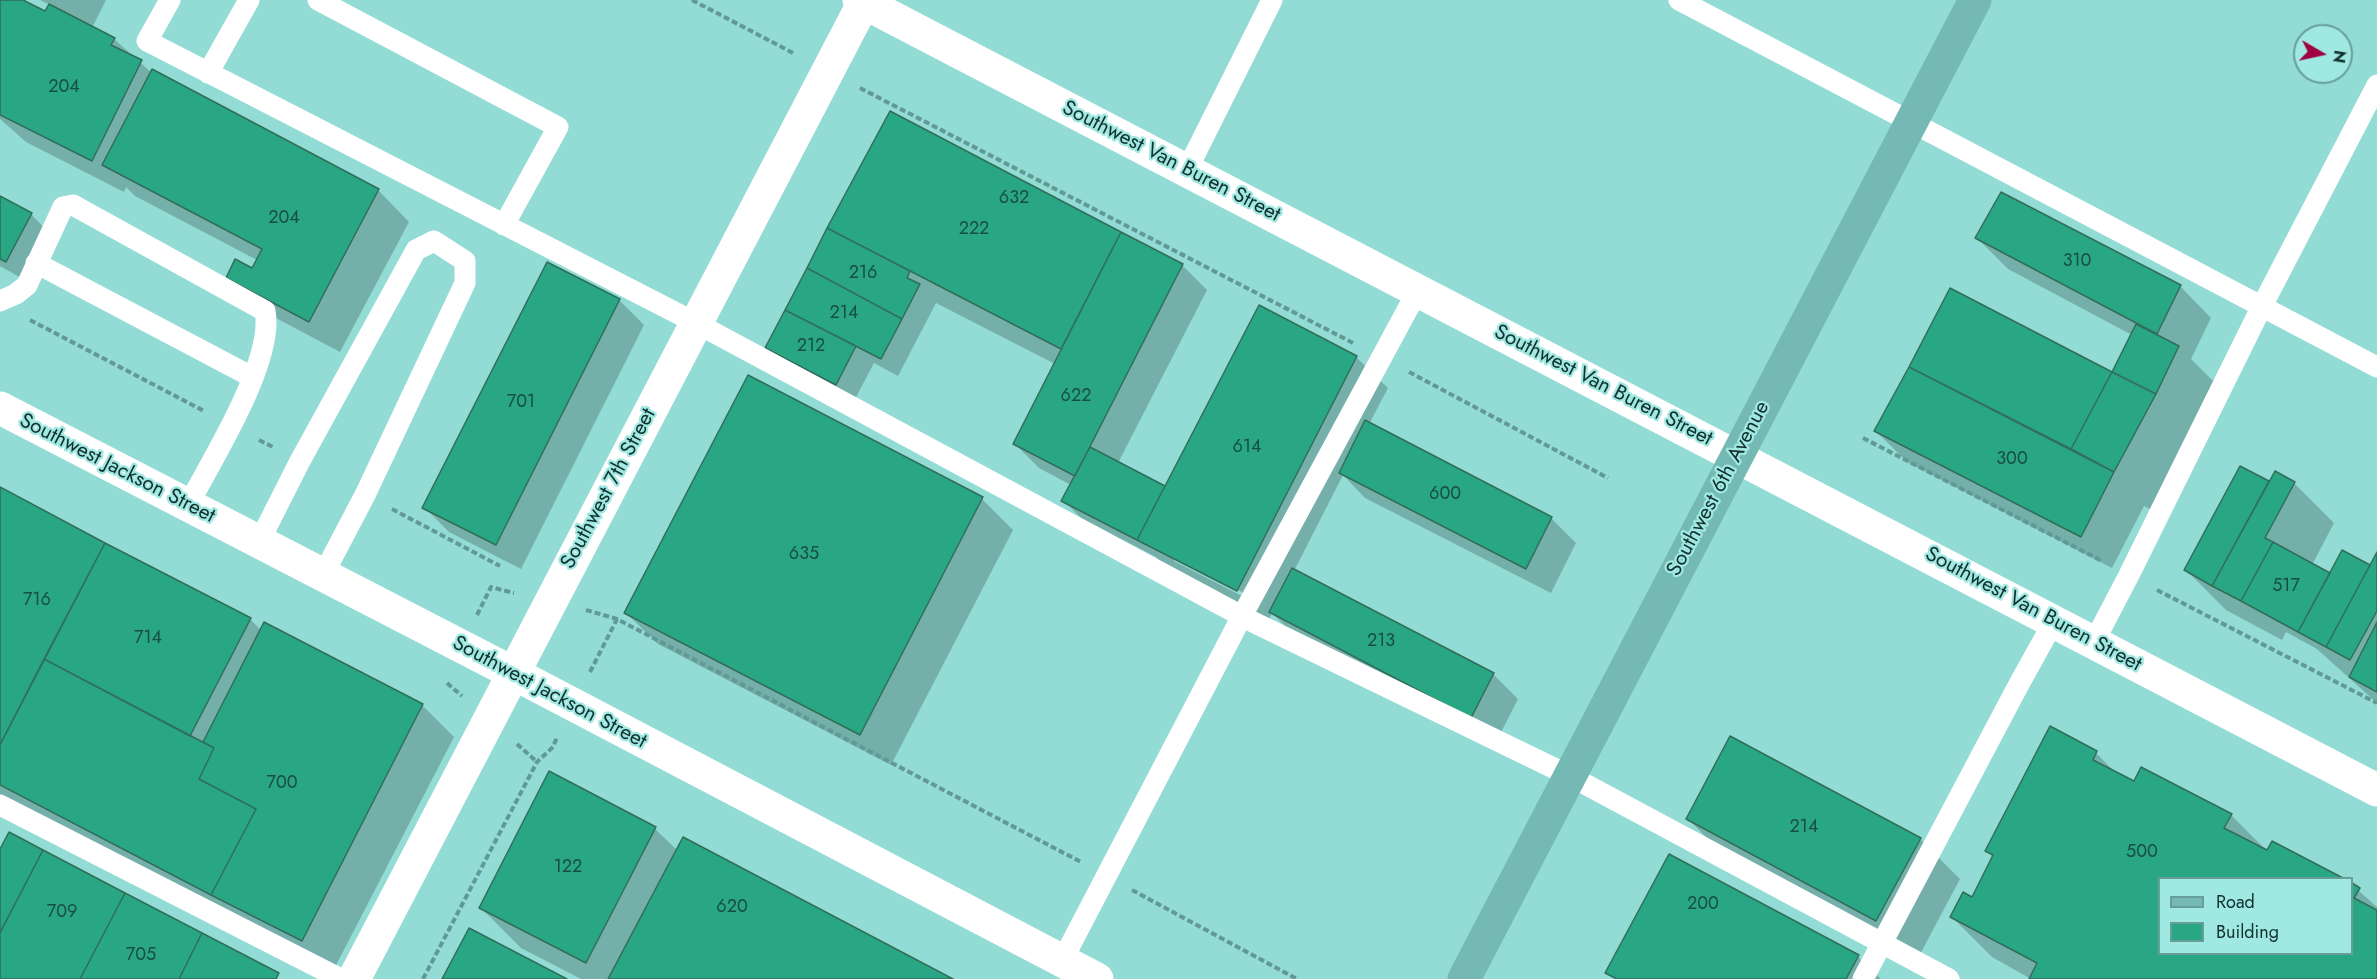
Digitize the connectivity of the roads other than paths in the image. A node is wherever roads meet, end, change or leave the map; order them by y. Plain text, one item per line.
1 (170, 0) edge
2 (249, 0) edge
3 (318, 0) edge
4 (1272, 0) edge
5 (1679, 0) edge
6 (1975, 0) edge
7 (863, 1) edge
8 (208, 73) junction
9 (2377, 85) edge
10 (1912, 120) junction
11 (1187, 170) junction
12 (504, 225) junction
13 (36, 263) junction
14 (1418, 290) junction
15 (0, 300) edge
16 (2262, 306) junction
17 (696, 324) junction
18 (2377, 367) edge
19 (252, 376) junction
20 (0, 408) edge
21 (1737, 455) junction
22 (188, 506) junction
23 (260, 542) junction
24 (323, 575) junction
25 (1242, 616) junction
26 (2054, 621) junction
27 (2094, 642) junction
28 (513, 673) junction
29 (1570, 776) junction
30 (2377, 790) edge
31 (0, 805) edge
32 (1882, 943) junction
33 (1062, 960) junction
34 (341, 979) edge
35 (354, 979) edge
36 (1097, 979) edge
37 (1464, 979) edge
38 (1863, 979) edge
39 (1949, 979) edge

1 - 8 lane
2 - 8 lane
3 - 12 lane
4 - 11 lane
5 - 10 lane
6 - 10 main road, Southwest 6th Avenue
7 - 11 street, Southwest Van Buren Street
7 - 17 street, Southwest 7th Street
8 - 12 lane
9 - 16 lane
10 - 16 lane
10 - 21 main road, Southwest 6th Avenue
11 - 14 street, Southwest Van Buren Street
12 - 17 lane
13 - 15 lane
13 - 19 lane
13 - 19 lane
14 - 21 street, Southwest Van Buren Street
14 - 25 lane
16 - 18 lane
16 - 27 lane
17 - 25 lane
17 - 28 street, Southwest 7th Street
19 - 22 lane
20 - 22 street, Southwest Jackson Street
21 - 26 street, Southwest Van Buren Street
21 - 29 main road, Southwest 6th Avenue
22 - 23 street, Southwest Jackson Street
23 - 24 street, Southwest Jackson Street
23 - 24 lane
24 - 28 street, Southwest Jackson Street
25 - 29 lane
25 - 33 lane
26 - 27 street, Southwest Van Buren Street
26 - 32 lane
27 - 30 street, Southwest Van Buren Street
28 - 33 street, Southwest Jackson Street
28 - 35 street, Southwest 7th Street
29 - 32 lane
29 - 37 main road, Southwest 6th Avenue
31 - 34 lane
32 - 38 lane
32 - 39 lane
33 - 36 street, Southwest Jackson Street

